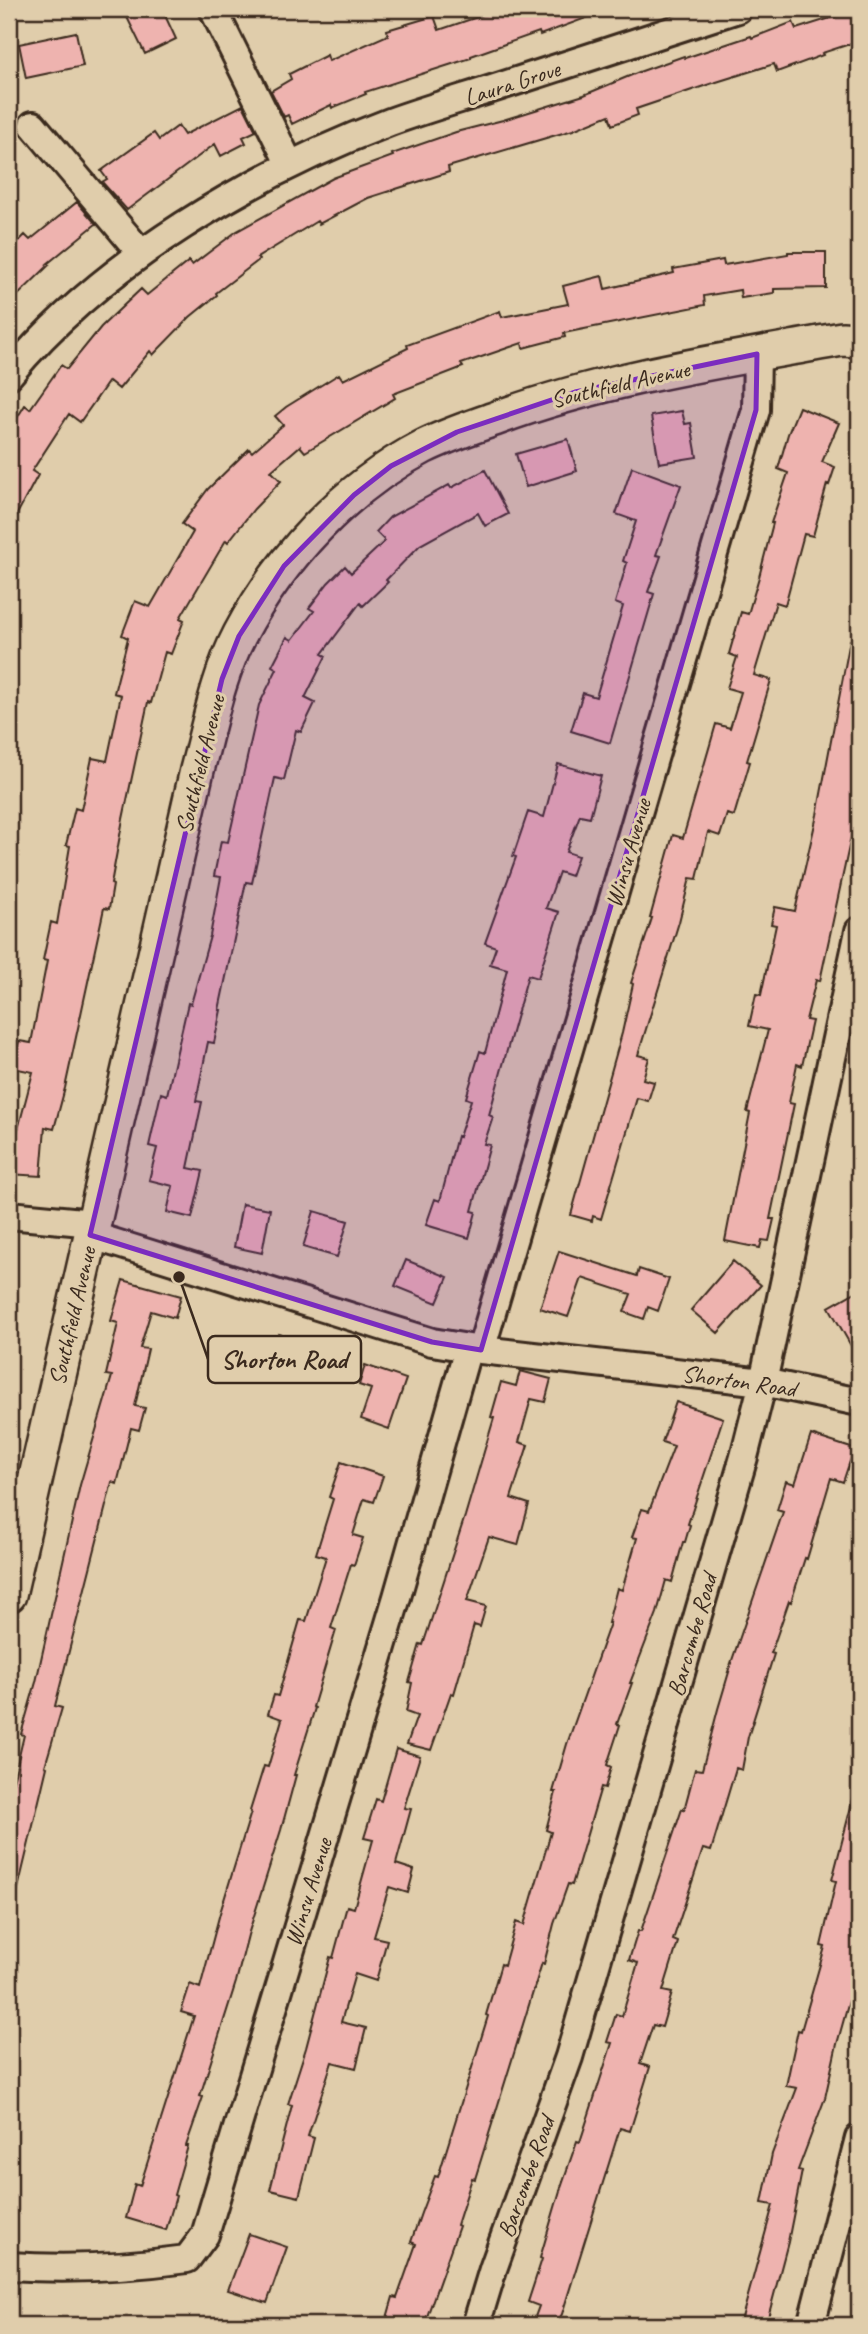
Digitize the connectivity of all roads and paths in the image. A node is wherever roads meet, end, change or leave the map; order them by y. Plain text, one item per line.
1 (213, 9) edge
2 (738, 9) edge
3 (33, 125) dead end
4 (290, 165) junction
5 (141, 253) junction
6 (859, 340) edge
7 (757, 354) junction
8 (9, 375) edge
9 (859, 931) edge
10 (9, 1215) edge
11 (92, 1229) junction
12 (474, 1349) junction
13 (763, 1382) junction
14 (859, 1402) edge
15 (9, 1595) edge
16 (859, 2138) edge
17 (9, 2266) edge
18 (476, 2325) edge
19 (811, 2325) edge

1 - 4 street
2 - 4 street, Laura Grove
3 - 5 street
4 - 5 street, Laura Grove
5 - 8 street, Laura Grove
6 - 7 street, Southfield Avenue
7 - 11 street, Southfield Avenue
7 - 12 street, Winsu Avenue
9 - 13 street, Barcombe Road
10 - 11 street, Shorton Road
11 - 12 street, Shorton Road
11 - 15 street, Southfield Avenue
12 - 13 street, Shorton Road
12 - 17 street, Winsu Avenue
13 - 14 street, Shorton Road
13 - 18 street, Barcombe Road
16 - 19 street

